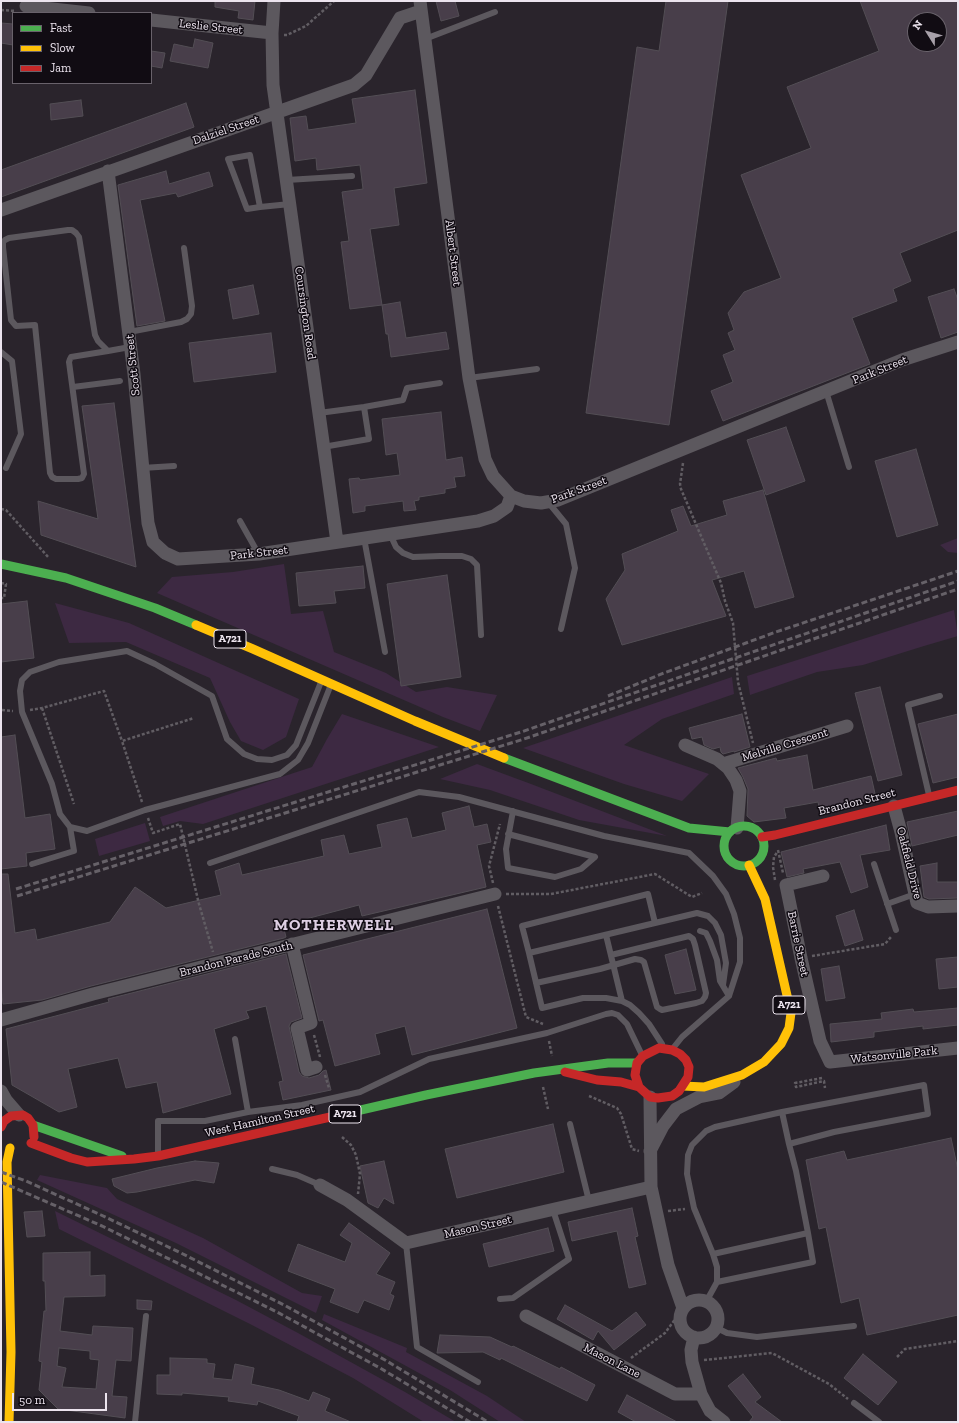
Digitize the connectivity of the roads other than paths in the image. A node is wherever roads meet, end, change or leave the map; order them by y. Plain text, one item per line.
1 (274, 1) edge
2 (26, 6) dead end
3 (420, 6) edge
4 (80, 12) edge
5 (495, 12) dead end
6 (152, 20) edge
7 (272, 33) junction
8 (425, 39) junction
9 (276, 113) junction
10 (108, 171) junction
11 (352, 176) dead end
12 (287, 180) junction
13 (290, 204) junction
14 (260, 207) junction
15 (1, 210) edge
16 (184, 248) dead end
17 (129, 332) junction
18 (958, 342) edge
19 (130, 347) junction
20 (108, 351) junction
21 (1, 352) edge
22 (537, 369) dead end
23 (469, 378) junction
24 (120, 381) dead end
25 (440, 383) dead end
26 (73, 387) junction
27 (826, 391) junction
28 (364, 407) junction
29 (319, 413) junction
30 (323, 447) junction
31 (174, 466) dead end
32 (848, 467) dead end
33 (6, 468) dead end
34 (142, 468) junction
35 (511, 496) junction
36 (548, 502) junction
37 (240, 522) dead end
38 (390, 534) junction
39 (364, 538) junction
40 (337, 542) junction
41 (165, 553) joint
42 (259, 554) junction
43 (1, 564) edge
44 (561, 629) dead end
45 (481, 635) dead end
46 (385, 652) dead end
47 (322, 679) junction
48 (331, 684) junction
49 (940, 696) dead end
50 (847, 726) dead end
51 (685, 745) dead end
52 (723, 764) junction
53 (958, 790) edge
54 (930, 797) junction
55 (894, 806) junction
56 (510, 810) junction
57 (70, 827) junction
58 (689, 828) junction
59 (733, 830) junction
60 (508, 834) junction
61 (700, 837) dead end
62 (762, 838) junction
63 (717, 850) dead end
64 (729, 858) junction
65 (210, 863) dead end
66 (32, 864) dead end
67 (874, 864) dead end
68 (749, 865) junction
69 (823, 876) dead end
70 (496, 894) road end
71 (915, 894) junction
72 (887, 904) junction
73 (958, 906) edge
74 (655, 923) junction
75 (896, 930) road end
76 (700, 932) dead end
77 (606, 935) junction
78 (292, 944) junction
79 (529, 953) junction
80 (611, 955) junction
81 (613, 965) junction
82 (536, 983) junction
83 (723, 985) junction
84 (729, 996) junction
85 (622, 1001) junction
86 (1, 1020) edge
87 (235, 1039) dead end
88 (958, 1048) edge
89 (668, 1050) junction
90 (640, 1059) junction
91 (318, 1062) road end
92 (830, 1062) joint
93 (556, 1070) junction
94 (711, 1074) dead end
95 (742, 1075) junction
96 (724, 1079) junction
97 (683, 1086) junction
98 (640, 1087) junction
99 (1, 1091) edge
100 (650, 1097) junction
101 (248, 1112) junction
102 (782, 1112) junction
103 (19, 1115) junction
104 (570, 1124) dead end
105 (1, 1125) edge
106 (33, 1125) junction
107 (2, 1140) dead end
108 (789, 1144) junction
109 (21, 1147) junction
110 (650, 1153) junction
111 (158, 1156) junction
112 (134, 1159) junction
113 (272, 1169) dead end
114 (320, 1185) joint
115 (651, 1187) junction
116 (589, 1200) junction
117 (553, 1210) junction
118 (5, 1216) edge
119 (808, 1233) junction
120 (406, 1243) junction
121 (713, 1254) junction
122 (717, 1282) junction
123 (5, 1285) edge
124 (500, 1299) dead end
125 (706, 1302) junction
126 (684, 1308) junction
127 (146, 1316) dead end
128 (526, 1316) dead end
129 (854, 1326) dead end
130 (715, 1327) junction
131 (694, 1337) junction
132 (478, 1382) dead end
133 (701, 1394) junction
134 (854, 1403) road end
135 (9, 1422) edge
136 (135, 1422) edge
137 (723, 1422) edge
138 (879, 1422) edge

1 - 7 street, Coursington Road
2 - 4 street
3 - 8 street, Albert Street
3 - 9 street, Dalziel Street
5 - 8 lane
6 - 7 street, Leslie Street
7 - 9 street, Coursington Road
8 - 23 street, Albert Street
9 - 10 street, Dalziel Street
9 - 12 street, Coursington Road
10 - 15 street, Dalziel Street
10 - 17 street, Scott Street
11 - 12 lane
12 - 13 street, Coursington Road
13 - 14 lane
13 - 29 street, Coursington Road
14 - 14 lane
16 - 17 lane
17 - 19 street, Scott Street
18 - 27 street, Park Street
19 - 20 lane
19 - 34 street, Scott Street
20 - 26 lane
20 - 26 lane
21 - 33 lane
22 - 23 lane
23 - 35 street, Albert Street
24 - 26 lane
25 - 28 lane
27 - 32 lane
27 - 36 street, Park Street
28 - 29 lane
28 - 30 lane
29 - 30 street, Coursington Road
30 - 40 street, Coursington Road
31 - 34 lane
34 - 41 street, Scott Street
35 - 36 street, Park Street
35 - 38 street, Park Street
36 - 44 lane
37 - 42 lane
38 - 39 street, Park Street
38 - 45 lane
39 - 40 street, Park Street
39 - 46 lane
40 - 42 street, Park Street
41 - 42 street, Park Street
43 - 47 main road, A721
47 - 48 main road, A721
47 - 57 lane
48 - 57 lane
48 - 58 main road, A721
49 - 54 lane
50 - 52 street, Melville Crescent
51 - 52 street
52 - 59 street
53 - 54 main road, Brandon Street
54 - 55 main road, Brandon Street
55 - 62 main road, Brandon Street
55 - 71 street, Oakfield Drive
56 - 60 lane
56 - 65 lane
56 - 84 lane
57 - 66 lane
58 - 59 main road, A721
58 - 61 main road, A721
59 - 62 main road, A721
59 - 64 main road
60 - 60 lane
62 - 68 main road
63 - 64 main road
64 - 68 main road
67 - 72 lane
68 - 95 main road, A721
69 - 92 street, Barrie Street
70 - 78 street, Brandon Parade South
71 - 72 lane
71 - 73 street, Oakfield Drive
72 - 75 lane
74 - 77 lane
74 - 79 lane
74 - 83 lane
76 - 83 lane
77 - 79 lane
77 - 80 lane
78 - 86 street, Brandon Parade South
78 - 91 street
79 - 82 lane
80 - 81 lane
80 - 81 lane
81 - 82 lane
81 - 85 lane
82 - 85 lane
83 - 84 lane
84 - 89 lane
85 - 89 lane
87 - 101 lane
88 - 92 street, Watsonville Park
89 - 90 main road, A721
89 - 97 main road
90 - 93 main road, West Hamilton Street / A721
90 - 98 main road
90 - 101 lane
93 - 98 main road, West Hamilton Street / A721
93 - 111 main road, West Hamilton Street / A721
94 - 96 main road
95 - 96 main road, A721
95 - 110 street
96 - 97 main road, A721
97 - 100 main road
98 - 100 main road
99 - 103 street
100 - 110 street
101 - 111 lane
102 - 108 lane
102 - 108 lane
102 - 121 lane
103 - 105 main road
103 - 106 main road, A721
104 - 116 lane
106 - 109 main road
106 - 112 main road, West Hamilton Street / A721
107 - 109 main road, A721
108 - 119 lane
109 - 112 main road, West Hamilton Street / A721
109 - 118 main road
110 - 115 street
111 - 112 main road, West Hamilton Street / A721
113 - 114 lane
114 - 120 street
115 - 116 street, Mason Street
115 - 126 street
116 - 117 street, Mason Street
117 - 120 street, Mason Street
117 - 124 lane
118 - 123 main road
119 - 121 lane
119 - 122 lane
120 - 132 lane
121 - 122 lane
122 - 125 lane
123 - 135 main road
125 - 126 street
125 - 130 street
126 - 131 street
127 - 136 lane
128 - 133 street, Mason Lane
129 - 130 lane
130 - 131 street
131 - 133 street
133 - 137 street
134 - 138 lane

